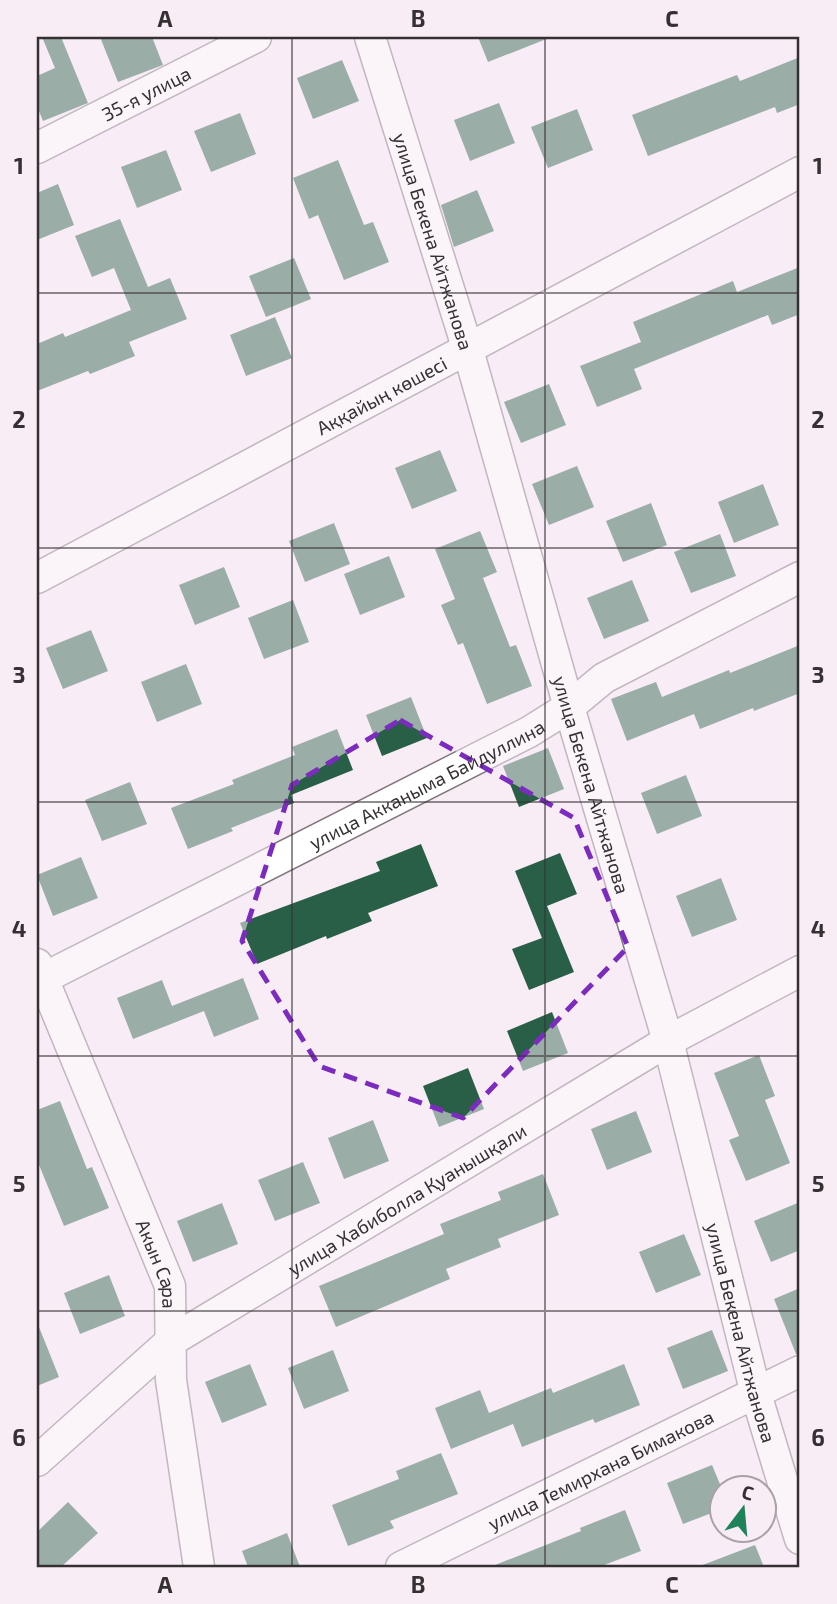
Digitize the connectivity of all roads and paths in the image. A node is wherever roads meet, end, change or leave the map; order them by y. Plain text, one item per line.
1 (256, 37) edge
2 (370, 37) edge
3 (37, 148) edge
4 (800, 172) edge
5 (468, 350) junction
6 (37, 578) edge
7 (800, 578) edge
8 (569, 707) junction
9 (40, 971) edge
10 (800, 971) edge
11 (668, 1041) junction
12 (171, 1341) junction
13 (800, 1371) edge
14 (756, 1394) junction
15 (37, 1461) edge
16 (800, 1539) edge
17 (199, 1567) edge
18 (401, 1567) edge

1 - 3 street, 35-я улица
2 - 5 street, улица Бекена Айтжанова
4 - 5 street, Аққайың көшесі
5 - 6 street, Аққайың көшесі
5 - 8 street, улица Бекена Айтжанова
7 - 8 street, улица Акканыма Байдуллина
8 - 9 street, улица Акканыма Байдуллина
8 - 11 street, улица Бекена Айтжанова
9 - 12 street, Акын Сара
10 - 11 street, улица Хабиболла Қуанышқали
11 - 12 street, улица Хабиболла Қуанышқали
11 - 14 street, улица Бекена Айтжанова
12 - 15 street, улица Хабиболла Қуанышқали
12 - 17 street, Акын Сара
13 - 14 street, улица Темирхана Бимакова
14 - 16 street, улица Бекена Айтжанова
14 - 18 street, улица Темирхана Бимакова

